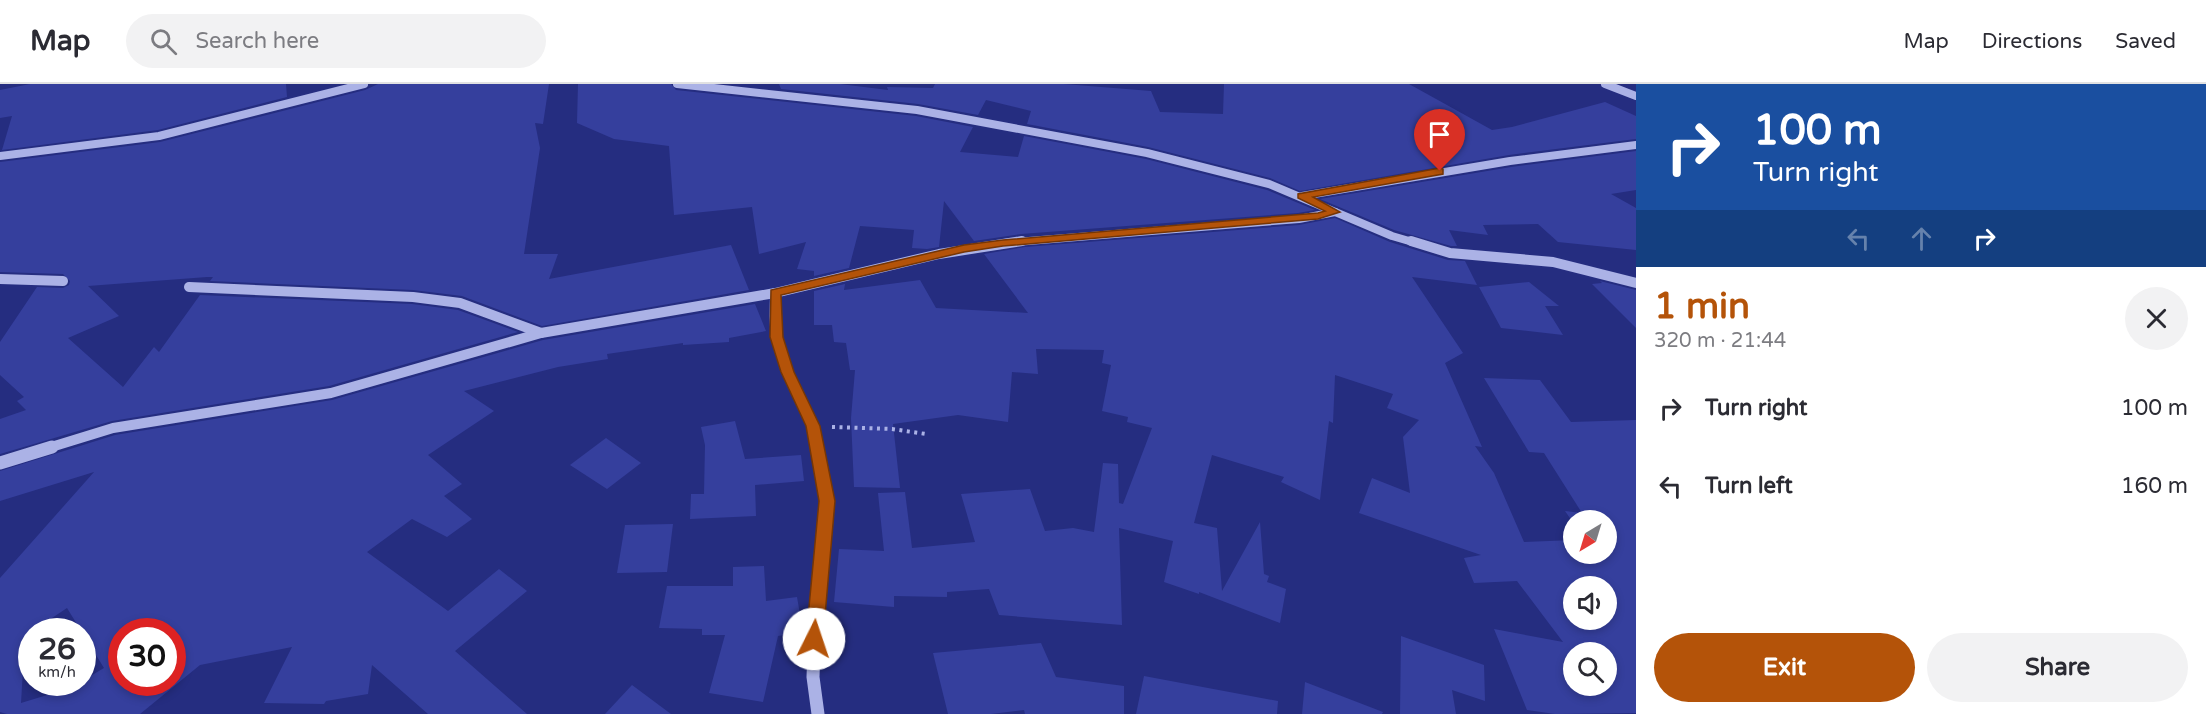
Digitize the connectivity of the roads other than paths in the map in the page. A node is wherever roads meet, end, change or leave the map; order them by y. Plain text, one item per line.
1 (364, 84) edge
2 (677, 84) edge
3 (1605, 84) edge
4 (1636, 96) edge
5 (1636, 145) edge
6 (0, 156) edge
7 (1302, 196) junction
8 (1335, 212) junction
9 (0, 279) edge
10 (63, 282) dead end
11 (1636, 283) edge
12 (189, 287) dead end
13 (775, 293) junction
14 (541, 333) junction
15 (0, 463) edge
16 (818, 714) edge

1 - 6 street
2 - 7 street
3 - 4 street
5 - 7 street
7 - 8 street
8 - 11 street
8 - 13 street
9 - 10 street
12 - 14 street
13 - 14 street
13 - 16 street
14 - 15 street

